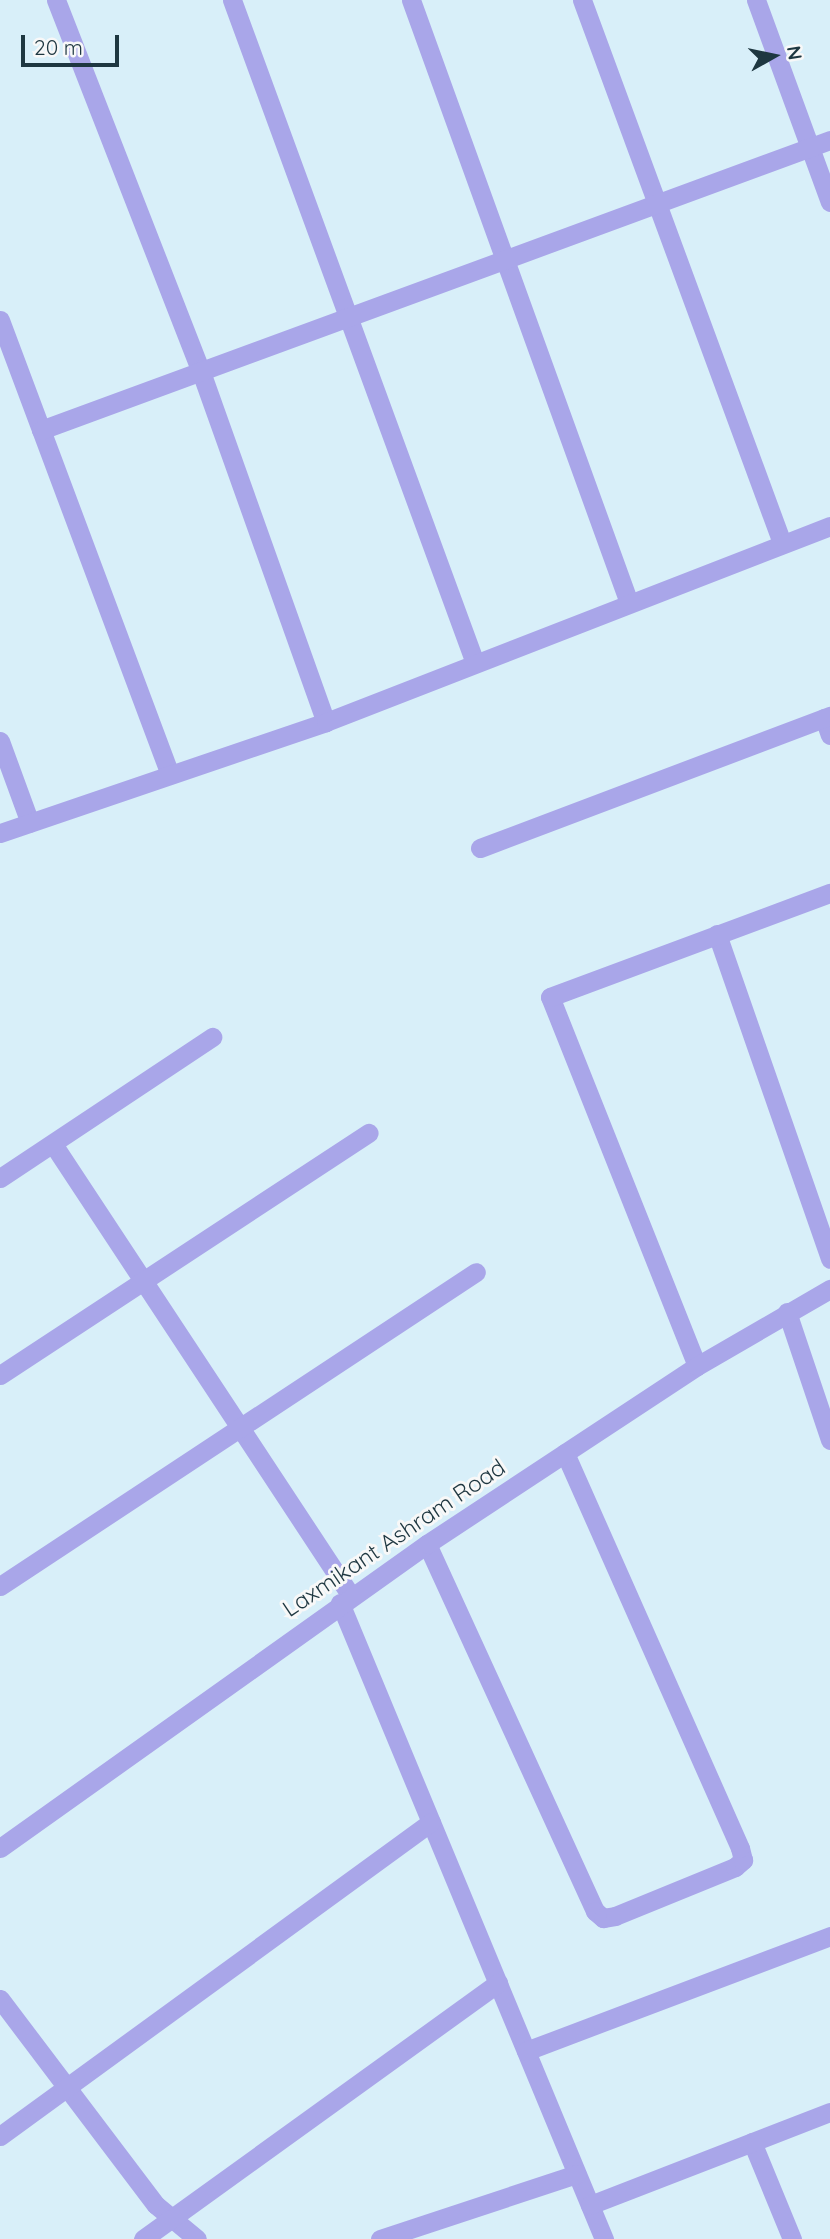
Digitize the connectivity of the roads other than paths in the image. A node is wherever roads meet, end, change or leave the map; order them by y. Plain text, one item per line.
1 (56, 0) edge
2 (232, 0) edge
3 (411, 0) edge
4 (582, 0) edge
5 (756, 0) edge
6 (830, 140) edge
7 (810, 148) junction
8 (660, 202) junction
9 (830, 202) edge
10 (507, 258) junction
11 (348, 316) junction
12 (0, 320) edge
13 (200, 369) junction
14 (41, 430) junction
15 (830, 526) edge
16 (782, 543) junction
17 (629, 603) junction
18 (475, 663) junction
19 (326, 722) junction
20 (828, 723) edge
21 (0, 741) edge
22 (170, 775) junction
23 (30, 823) junction
24 (0, 833) edge
25 (480, 848) dead end
26 (830, 894) edge
27 (717, 934) junction
28 (212, 1037) dead end
29 (369, 1133) dead end
30 (53, 1144) junction
31 (0, 1178) edge
32 (830, 1259) edge
33 (476, 1272) dead end
34 (143, 1281) junction
35 (830, 1289) edge
36 (786, 1312) junction
37 (697, 1366) junction
38 (0, 1375) edge
39 (240, 1427) junction
40 (830, 1440) edge
41 (565, 1453) junction
42 (426, 1544) junction
43 (0, 1586) edge
44 (346, 1600) junction
45 (431, 1822) junction
46 (0, 1848) edge
47 (830, 1936) edge
48 (498, 1983) junction
49 (0, 1999) edge
50 (526, 2051) junction
51 (64, 2089) junction
52 (830, 2112) edge
53 (0, 2136) edge
54 (752, 2143) junction
55 (577, 2174) junction
56 (590, 2205) junction
57 (170, 2219) junction
58 (407, 2235) edge
59 (143, 2239) edge
60 (197, 2239) edge
61 (380, 2239) edge
62 (604, 2239) edge
63 (792, 2239) edge

1 - 13 street
2 - 11 street
3 - 10 street
4 - 8 street
5 - 7 street
6 - 7 street
7 - 8 street
7 - 9 street
8 - 10 street
8 - 16 street
10 - 11 street
10 - 17 street
11 - 13 street
11 - 18 street
12 - 14 street
13 - 14 street
13 - 19 street
14 - 22 street
15 - 16 street
16 - 17 street
17 - 18 street
18 - 19 street
19 - 22 street
20 - 25 street
21 - 23 street
22 - 23 street
23 - 24 street
26 - 27 street
27 - 32 street
27 - 37 street
28 - 30 street
29 - 34 street
30 - 31 street
30 - 34 street
33 - 39 street
34 - 38 street
34 - 39 street
35 - 36 street, Laxmikant Ashram Road
36 - 37 street, Laxmikant Ashram Road
36 - 40 street
37 - 41 street, Laxmikant Ashram Road
39 - 43 street
39 - 44 street
41 - 42 street, Laxmikant Ashram Road
41 - 42 street
42 - 44 street, Laxmikant Ashram Road
44 - 45 street
44 - 46 street, Laxmikant Ashram Road
45 - 48 street
45 - 51 street
47 - 50 street
48 - 50 street
48 - 57 street
49 - 51 street
50 - 55 street
51 - 53 street
51 - 57 street
52 - 54 street
54 - 56 street
54 - 63 street
55 - 56 street
55 - 58 street
56 - 62 street
57 - 59 street
57 - 60 street
58 - 61 street

